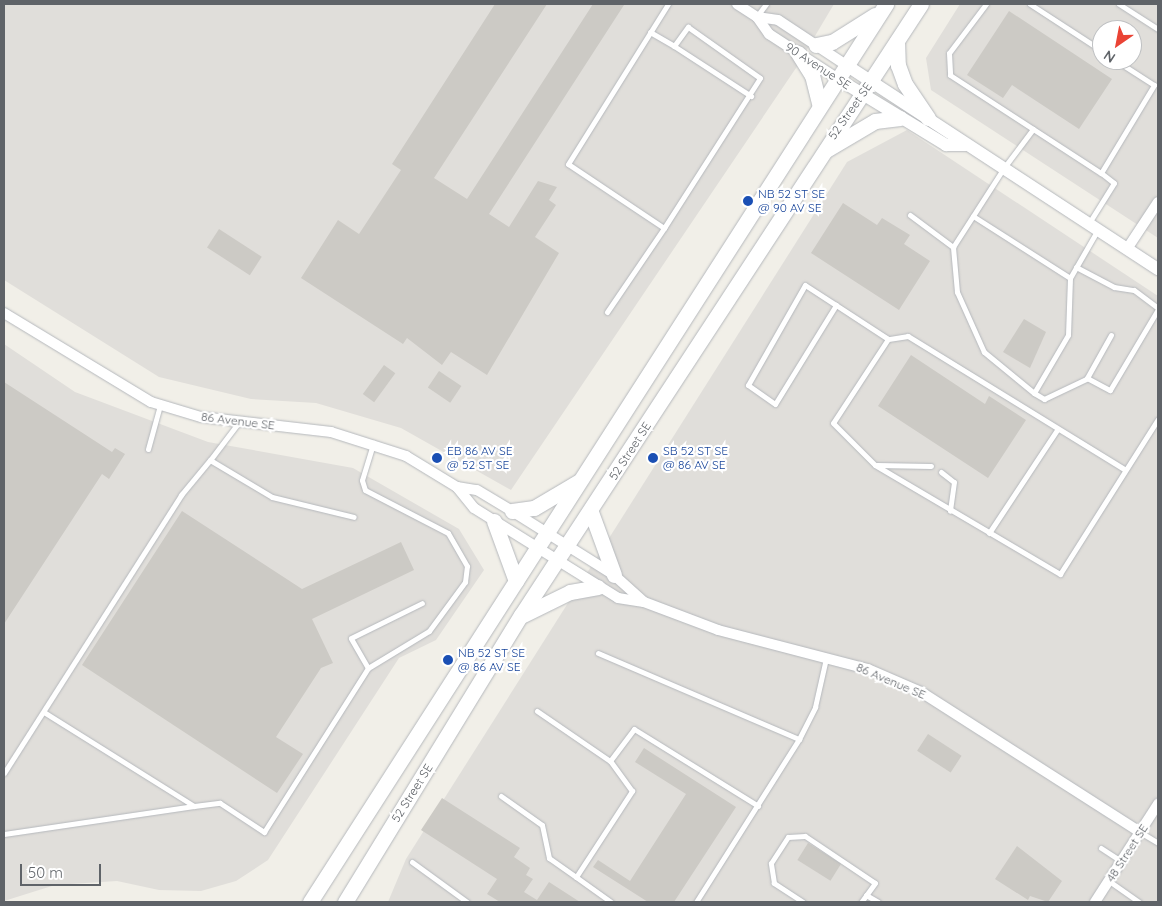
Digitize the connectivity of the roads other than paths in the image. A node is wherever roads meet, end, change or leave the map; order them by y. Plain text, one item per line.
1 (668, 4) edge
2 (737, 4) edge
3 (766, 4) edge
4 (921, 4) edge
5 (986, 4) edge
6 (1030, 4) edge
7 (1119, 4) edge
8 (883, 8) edge
9 (757, 17) junction
10 (1158, 29) edge
11 (650, 32) junction
12 (897, 41) junction
13 (1092, 44) edge
14 (674, 46) junction
15 (816, 46) junction
16 (798, 53) junction
17 (846, 66) junction
18 (1131, 70) edge
19 (838, 79) junction
20 (866, 88) junction
21 (751, 96) junction
22 (820, 106) junction
23 (900, 118) junction
24 (928, 118) junction
25 (1032, 129) junction
26 (966, 145) junction
27 (819, 155) junction
28 (1004, 169) junction
29 (1100, 173) junction
30 (1158, 202) edge
31 (910, 215) dead end
32 (973, 216) junction
33 (1093, 227) junction
34 (664, 228) junction
35 (953, 247) junction
36 (1127, 249) junction
37 (1076, 267) junction
38 (1158, 270) edge
39 (1070, 278) junction
40 (836, 305) junction
41 (1158, 308) edge
42 (607, 312) dead end
43 (4, 313) edge
44 (1111, 335) dead end
45 (888, 339) junction
46 (1088, 378) junction
47 (1034, 393) junction
48 (160, 405) junction
49 (1158, 419) edge
50 (240, 422) junction
51 (1057, 430) junction
52 (374, 443) junction
53 (148, 449) dead end
54 (210, 460) junction
55 (875, 465) junction
56 (931, 466) dead end
57 (1124, 469) junction
58 (941, 472) dead end
59 (583, 478) junction
60 (457, 487) junction
61 (512, 511) junction
62 (950, 511) junction
63 (591, 512) junction
64 (354, 517) dead end
65 (494, 521) junction
66 (547, 533) junction
67 (989, 533) junction
68 (567, 546) junction
69 (538, 548) junction
70 (557, 561) junction
71 (614, 575) junction
72 (516, 581) junction
73 (598, 587) junction
74 (644, 602) junction
75 (422, 603) dead end
76 (521, 615) junction
77 (598, 653) dead end
78 (826, 657) junction
79 (368, 668) junction
80 (537, 711) dead end
81 (45, 712) junction
82 (799, 739) junction
83 (610, 761) junction
84 (4, 772) edge
85 (501, 796) dead end
86 (1158, 804) edge
87 (194, 806) junction
88 (758, 806) junction
89 (1140, 832) junction
90 (4, 834) edge
91 (1158, 844) edge
92 (1101, 848) dead end
93 (1122, 861) junction
94 (412, 862) dead end
95 (576, 877) junction
96 (1109, 880) junction
97 (866, 895) junction
98 (310, 902) edge
99 (345, 902) edge
100 (466, 902) edge
101 (610, 902) edge
102 (696, 902) edge
103 (803, 902) edge
104 (861, 902) edge
105 (878, 902) edge
106 (1095, 902) edge
107 (1139, 902) edge

1 - 11 lane
2 - 9 street, 90 Avenue SE
3 - 9 lane
4 - 12 main road, 52 Street SE
5 - 25 lane
6 - 13 lane
7 - 10 lane
8 - 15 main road
8 - 17 main road, 52 Street SE
9 - 15 street, 90 Avenue SE
9 - 16 street, 90 Avenue SE
11 - 14 lane
11 - 34 lane
12 - 20 main road, 52 Street SE
12 - 24 main road
14 - 21 lane
14 - 21 lane
15 - 17 street, 90 Avenue SE
16 - 19 street, 90 Avenue SE
16 - 22 main road
17 - 19 main road, 52 Street SE
17 - 20 street, 90 Avenue SE
18 - 29 lane
19 - 20 street, 90 Avenue SE
19 - 22 main road, 52 Street SE
20 - 23 street, 90 Avenue SE
20 - 24 street, 90 Avenue SE
20 - 27 main road, 52 Street SE
21 - 34 lane
22 - 59 main road, 52 Street SE
23 - 26 street, 90 Avenue SE
23 - 27 main road
24 - 26 street, 90 Avenue SE
25 - 28 lane
25 - 29 lane
26 - 28 street, 90 Avenue SE
27 - 63 main road, 52 Street SE
28 - 32 lane
28 - 33 street, 90 Avenue SE
29 - 33 lane
30 - 36 street
31 - 35 lane
32 - 35 lane
32 - 39 lane
33 - 36 street, 90 Avenue SE
33 - 37 lane
34 - 42 lane
35 - 47 lane
36 - 38 street, 90 Avenue SE
37 - 39 lane
37 - 41 lane
39 - 47 lane
40 - 40 lane
40 - 45 lane
41 - 46 lane
43 - 48 street, 86 Avenue SE
44 - 46 lane
45 - 51 lane
45 - 55 lane
46 - 47 lane
48 - 50 street, 86 Avenue SE
48 - 53 lane
49 - 57 lane
50 - 52 street, 86 Avenue SE
50 - 54 lane
51 - 57 lane
51 - 67 lane
52 - 60 street, 86 Avenue SE
52 - 79 lane
54 - 64 lane
54 - 81 lane
55 - 56 lane
55 - 62 lane
57 - 67 lane
58 - 62 lane
59 - 61 main road
59 - 66 main road, 52 Street SE
60 - 61 street, 86 Avenue SE
60 - 65 street, 86 Avenue SE
61 - 66 street, 86 Avenue SE
62 - 67 lane
63 - 68 main road, 52 Street SE
63 - 71 main road
65 - 69 street, 86 Avenue SE
65 - 72 main road
66 - 68 street, 86 Avenue SE
66 - 69 main road, 52 Street SE
68 - 70 main road, 52 Street SE
68 - 71 street, 86 Avenue SE
69 - 70 street, 86 Avenue SE
69 - 72 main road, 52 Street SE
70 - 73 street, 86 Avenue SE
70 - 76 main road, 52 Street SE
71 - 74 street, 86 Avenue SE
72 - 98 main road, 52 Street SE
73 - 74 street, 86 Avenue SE
73 - 76 main road
74 - 78 street, 86 Avenue SE
75 - 79 lane
76 - 99 main road, 52 Street SE
77 - 82 lane
78 - 82 lane
78 - 89 street, 86 Avenue SE
79 - 87 lane
80 - 83 lane
81 - 84 lane
81 - 87 lane
82 - 88 lane
83 - 88 lane
83 - 95 lane
85 - 95 lane
86 - 89 street, 48 Street SE
87 - 90 lane
88 - 102 lane
89 - 91 lane
89 - 93 street, 48 Street SE
92 - 93 lane
93 - 96 street, 48 Street SE
94 - 100 lane
95 - 101 lane
96 - 106 street, 48 Street SE
96 - 107 lane
97 - 103 lane
97 - 104 lane
97 - 105 lane

